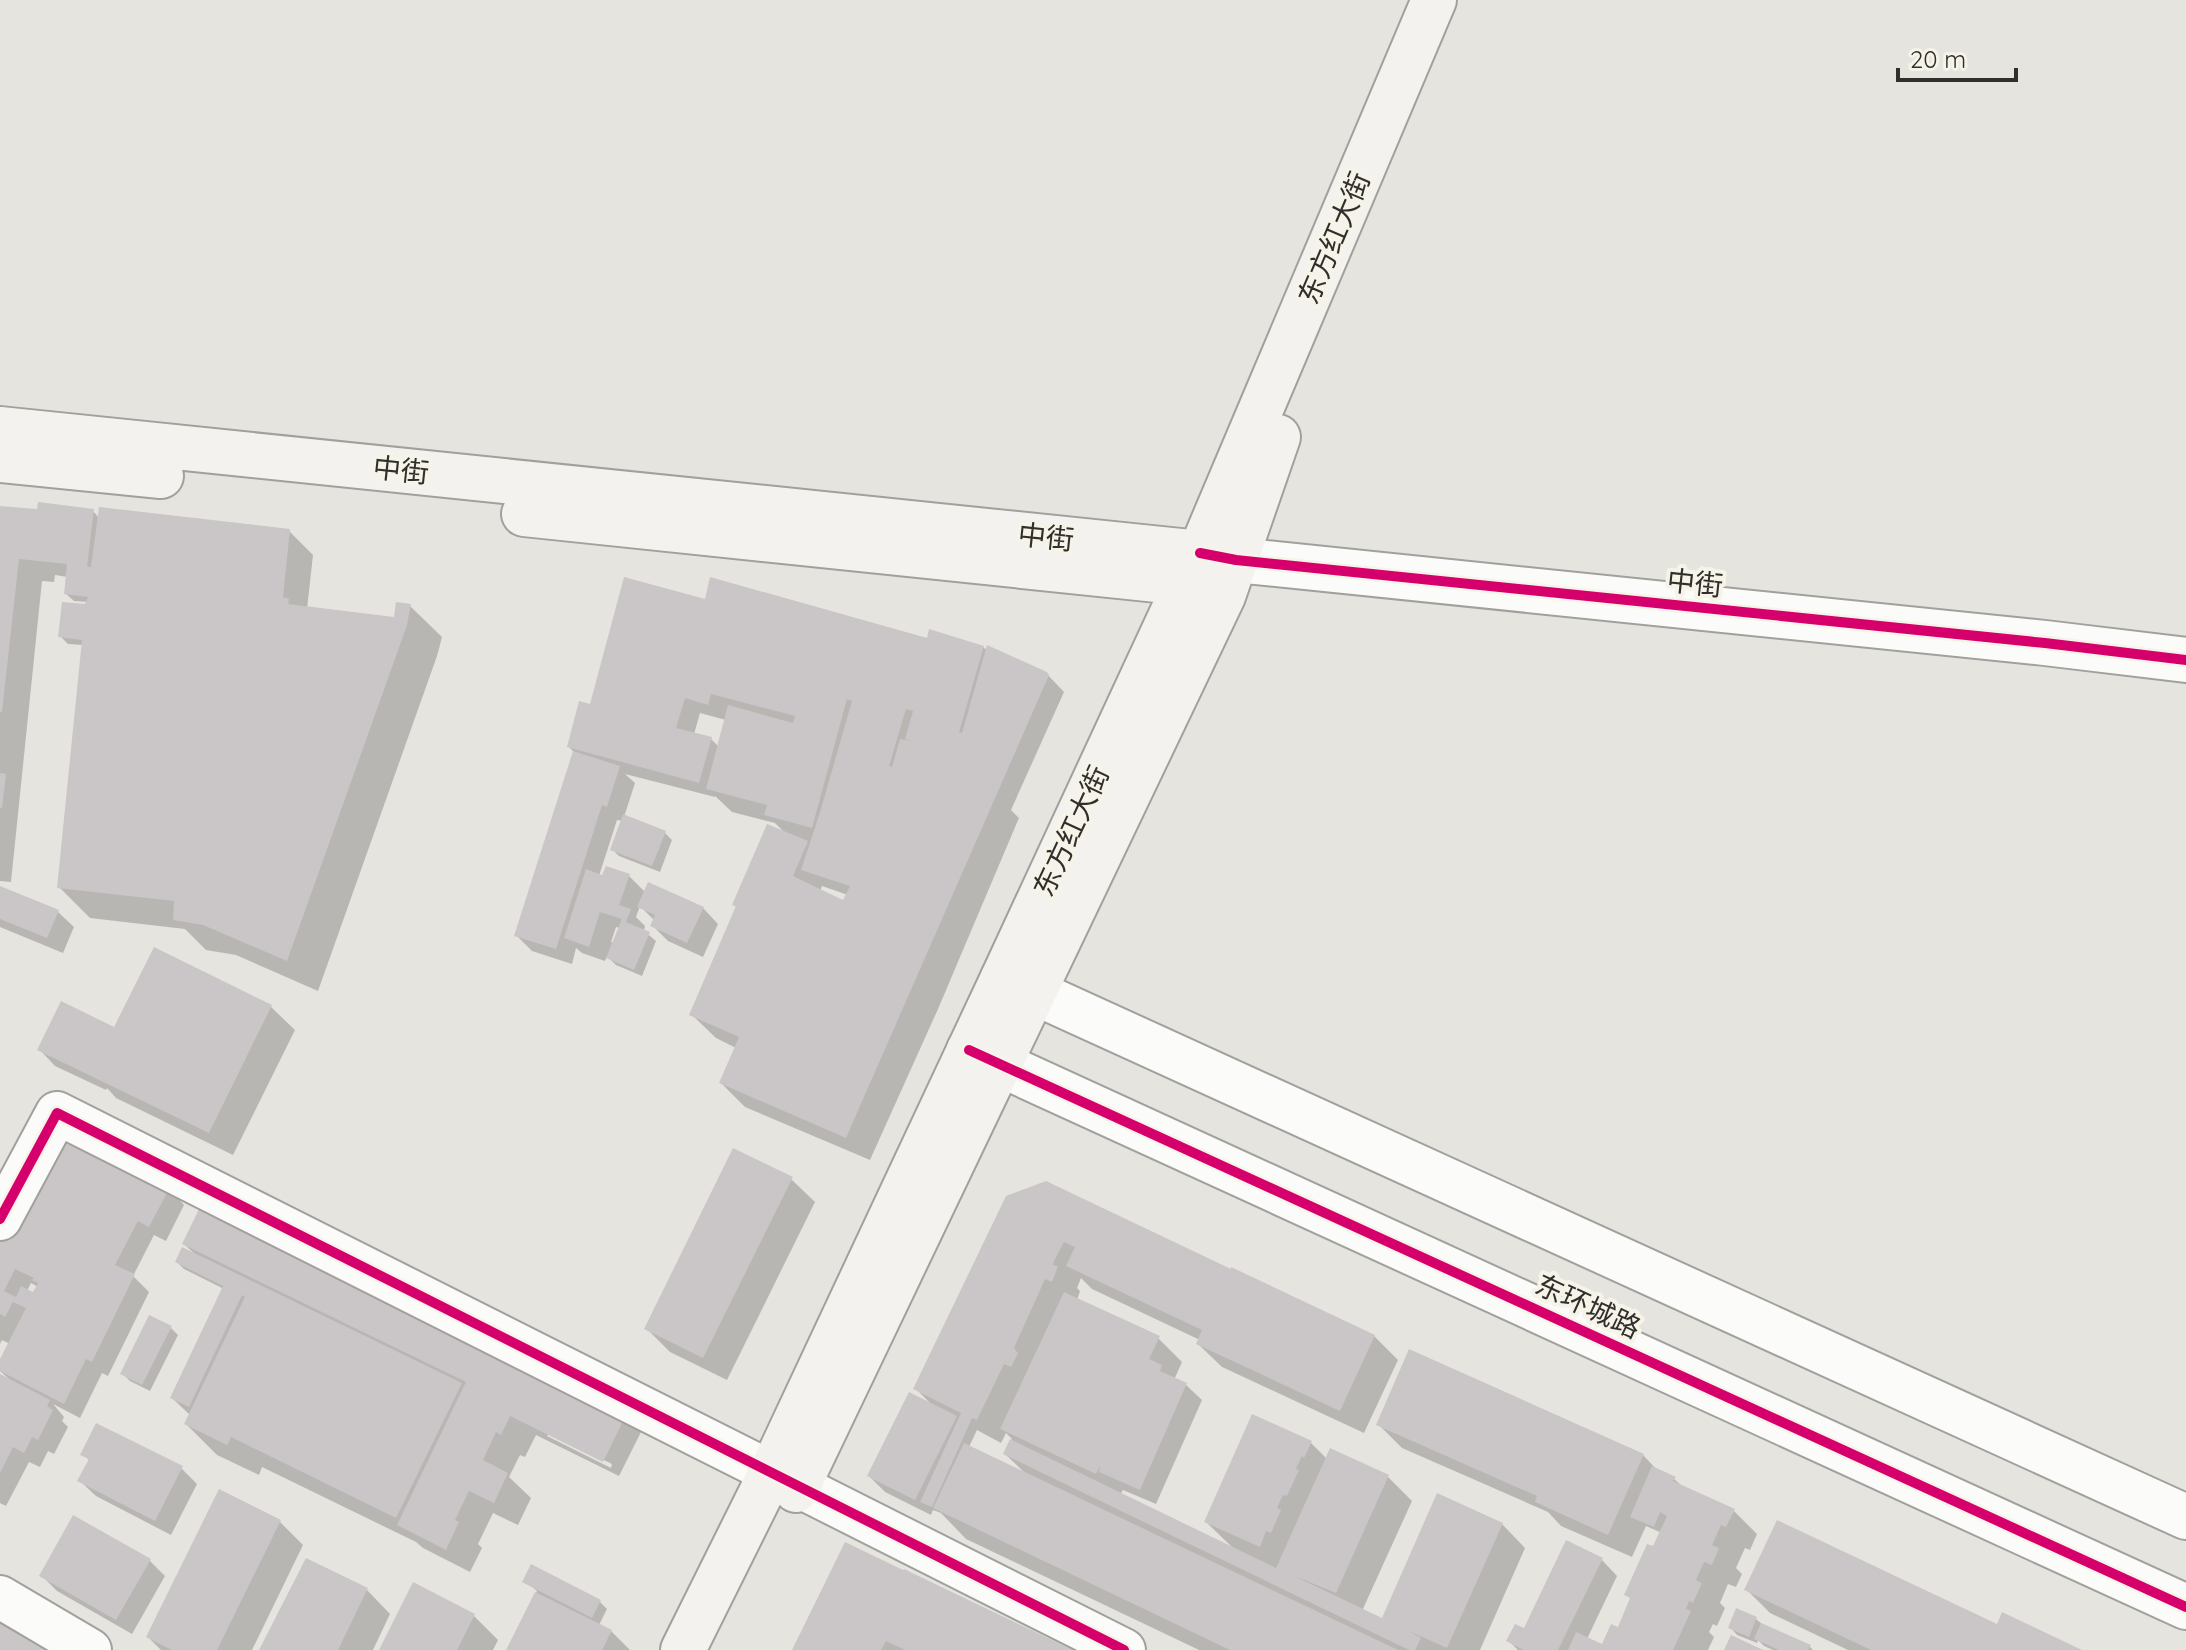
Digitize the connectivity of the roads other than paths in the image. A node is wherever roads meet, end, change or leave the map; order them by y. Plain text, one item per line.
1 (1434, 0) edge
2 (1455, 0) edge
3 (0, 429) edge
4 (0, 460) edge
5 (1207, 566) junction
6 (2186, 660) edge
7 (1019, 985) junction
8 (984, 1056) junction
9 (0, 1219) edge
10 (784, 1479) junction
11 (2186, 1517) edge
12 (0, 1597) edge
13 (2186, 1607) edge
14 (90, 1650) edge
15 (683, 1650) edge
16 (717, 1650) edge
17 (1124, 1650) edge

1 - 5 main road, 东方红大街
2 - 5 main road, 东方红大街
3 - 5 main road, 中街
4 - 5 main road, 中街
5 - 6 street, 中街
5 - 7 main road, 东方红大街
7 - 8 main road, 东方红大街
7 - 11 street, 东环城路
8 - 10 main road, 东方红大街
8 - 13 street, 东环城路
9 - 10 street
10 - 15 main road, 东方红大街
10 - 16 main road, 东方红大街
10 - 17 street
12 - 14 street

